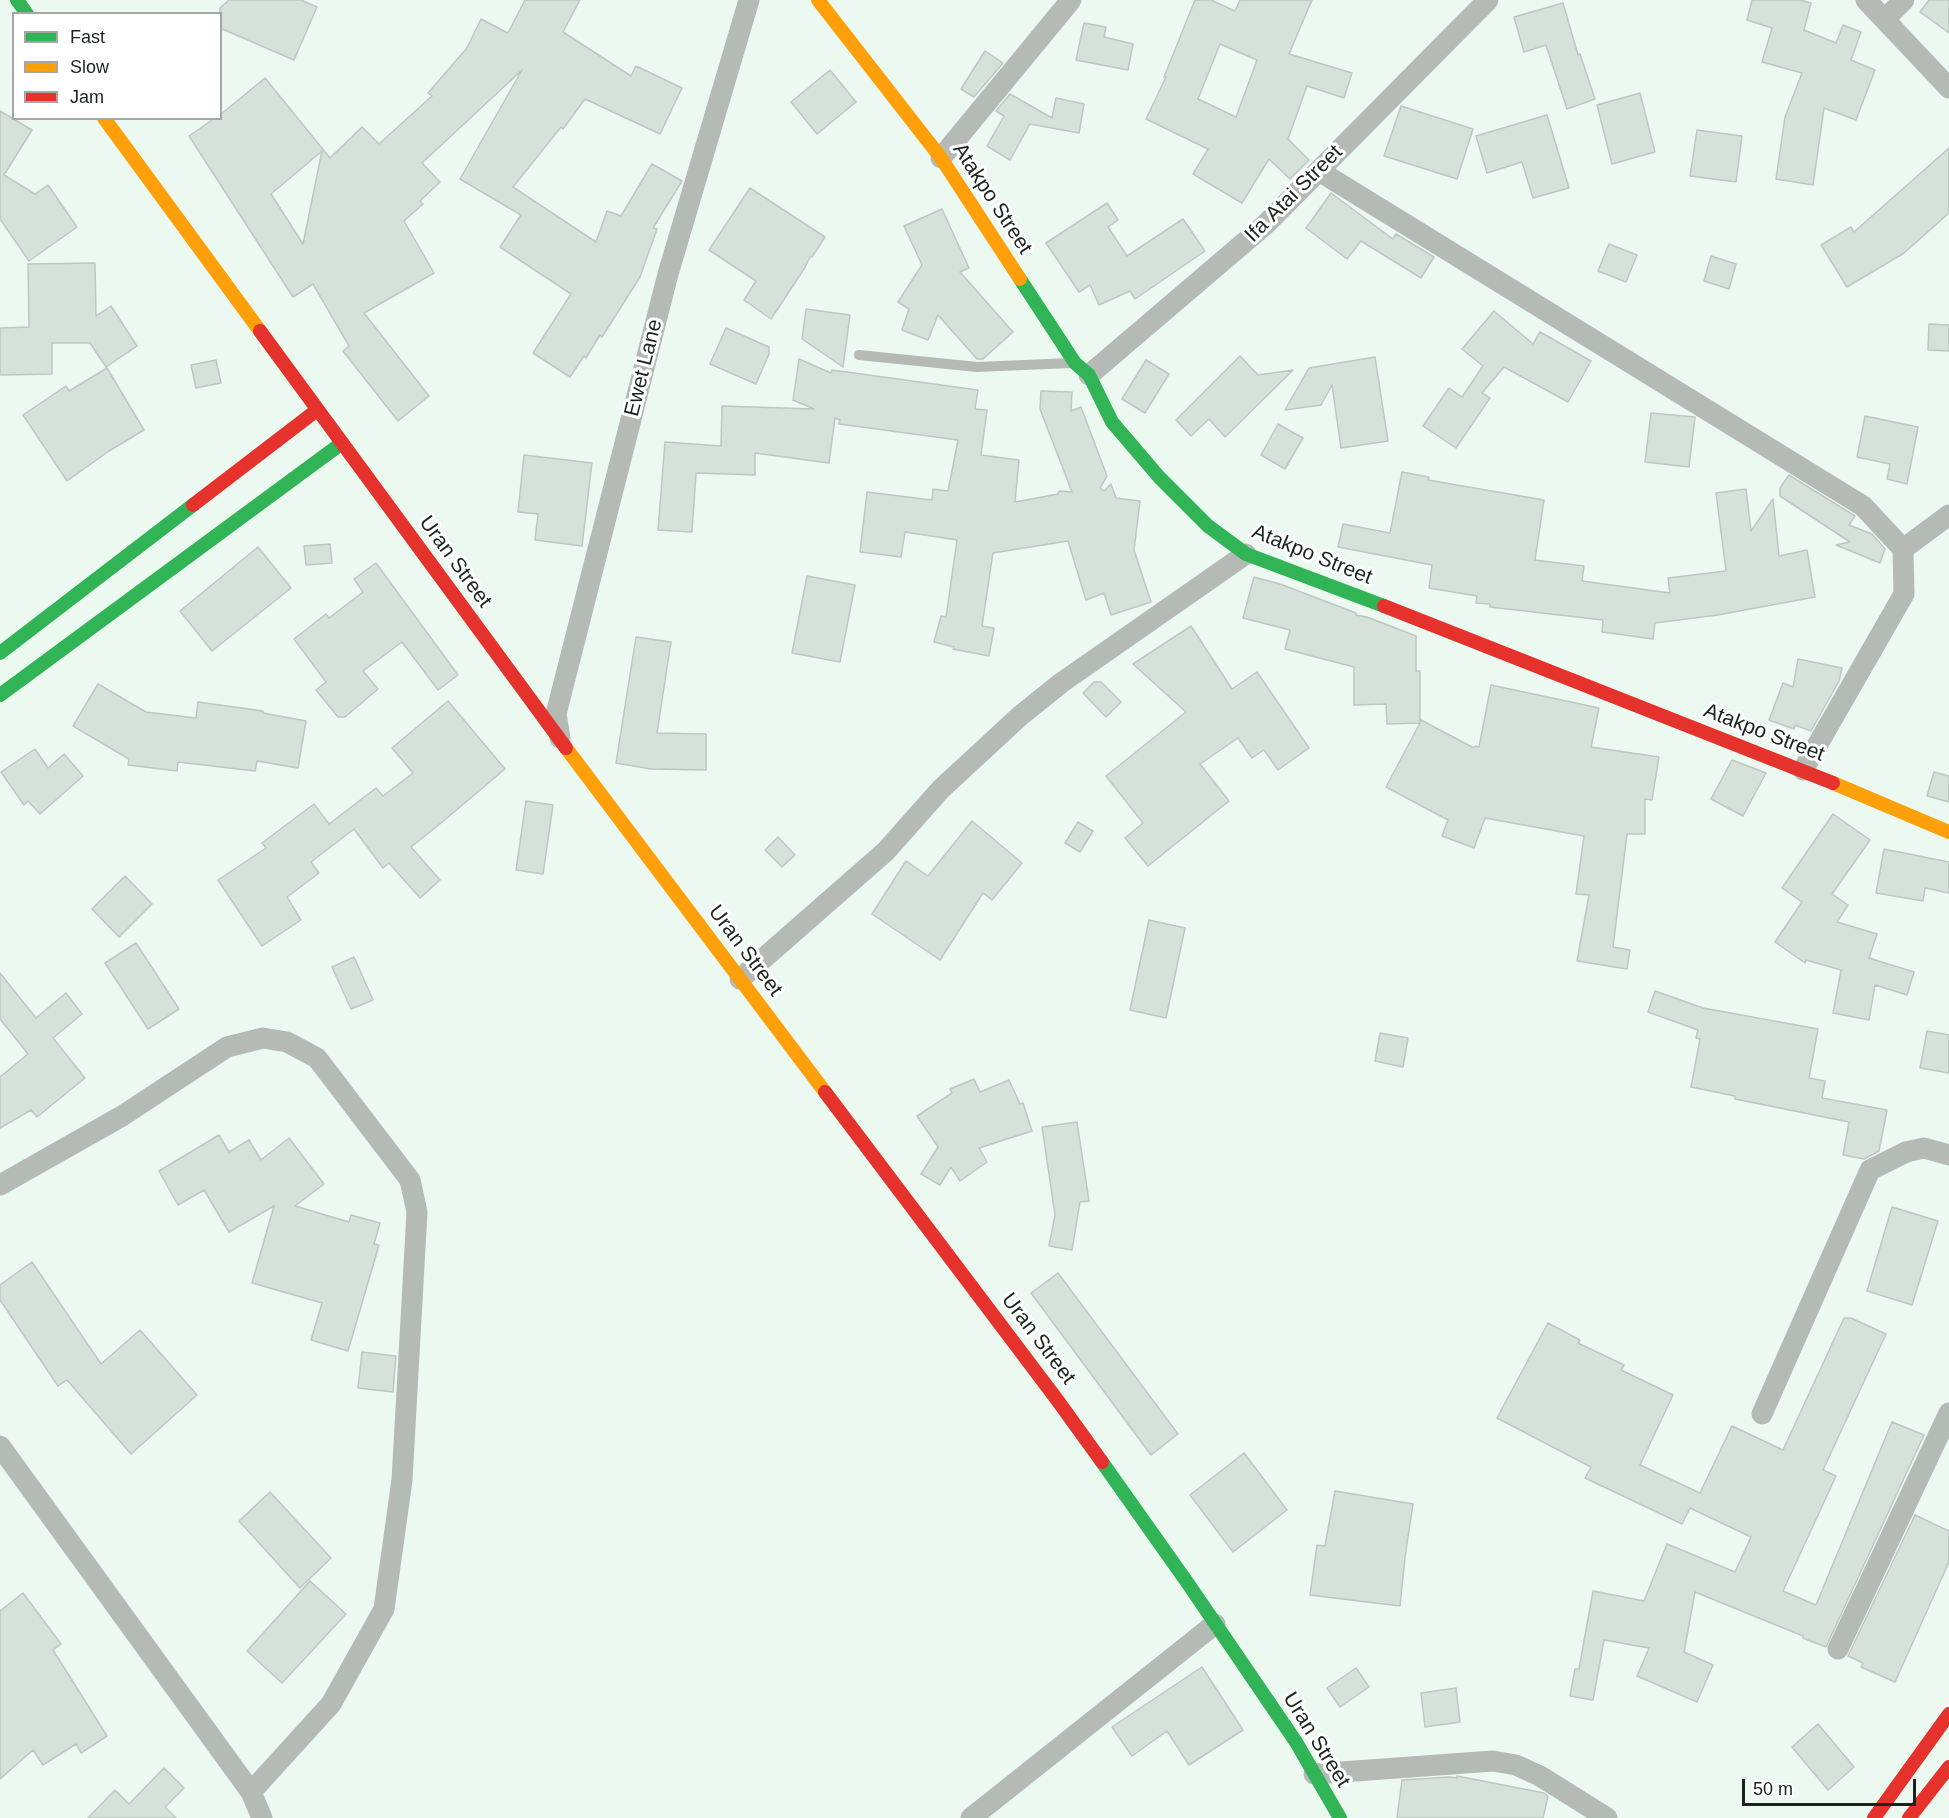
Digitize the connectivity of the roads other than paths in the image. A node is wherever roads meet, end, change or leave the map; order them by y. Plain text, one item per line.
1 (749, 0) edge
2 (818, 0) edge
3 (1071, 0) edge
4 (1488, 0) edge
5 (1866, 0) edge
6 (1904, 0) edge
7 (1885, 19) junction
8 (1949, 88) edge
9 (105, 120) edge
10 (941, 158) junction
11 (1319, 171) junction
12 (859, 355) dead end
13 (1082, 369) junction
14 (317, 410) junction
15 (342, 442) junction
16 (1949, 515) edge
17 (1903, 549) junction
18 (1246, 554) junction
19 (0, 653) edge
20 (0, 695) edge
21 (560, 740) junction
22 (1803, 770) junction
23 (1949, 832) edge
24 (740, 979) junction
25 (1949, 1155) edge
26 (0, 1185) edge
27 (1949, 1413) edge
28 (1762, 1414) dead end
29 (0, 1446) edge
30 (1215, 1624) junction
31 (1838, 1649) dead end
32 (1949, 1714) edge
33 (1949, 1767) edge
34 (1314, 1774) junction
35 (1949, 1791) edge
36 (251, 1792) junction
37 (262, 1818) edge
38 (970, 1818) edge
39 (1340, 1818) edge
40 (1607, 1818) edge
41 (1874, 1818) edge
42 (1910, 1818) edge

1 - 21 street, Ewet Lane
2 - 10 street, Atakpo Street
3 - 10 street
4 - 11 street, Ifa Atai Street
5 - 7 street
6 - 7 street
7 - 8 street
9 - 14 street, Uran Street
10 - 13 street, Atakpo Street
11 - 13 street, Ifa Atai Street
11 - 17 street
12 - 13 lane
13 - 18 street, Atakpo Street
14 - 15 street, Uran Street
14 - 19 street
15 - 20 street
15 - 21 street, Uran Street
16 - 17 street
17 - 22 street
18 - 22 street, Atakpo Street
18 - 24 street
21 - 24 street, Uran Street
22 - 23 street, Atakpo Street
24 - 30 street, Uran Street
25 - 28 street
26 - 36 street
27 - 31 street
29 - 36 street
30 - 34 street, Uran Street
30 - 38 street
32 - 41 street
33 - 42 street
34 - 39 street, Uran Street
34 - 40 street
35 - 42 street
36 - 37 street

